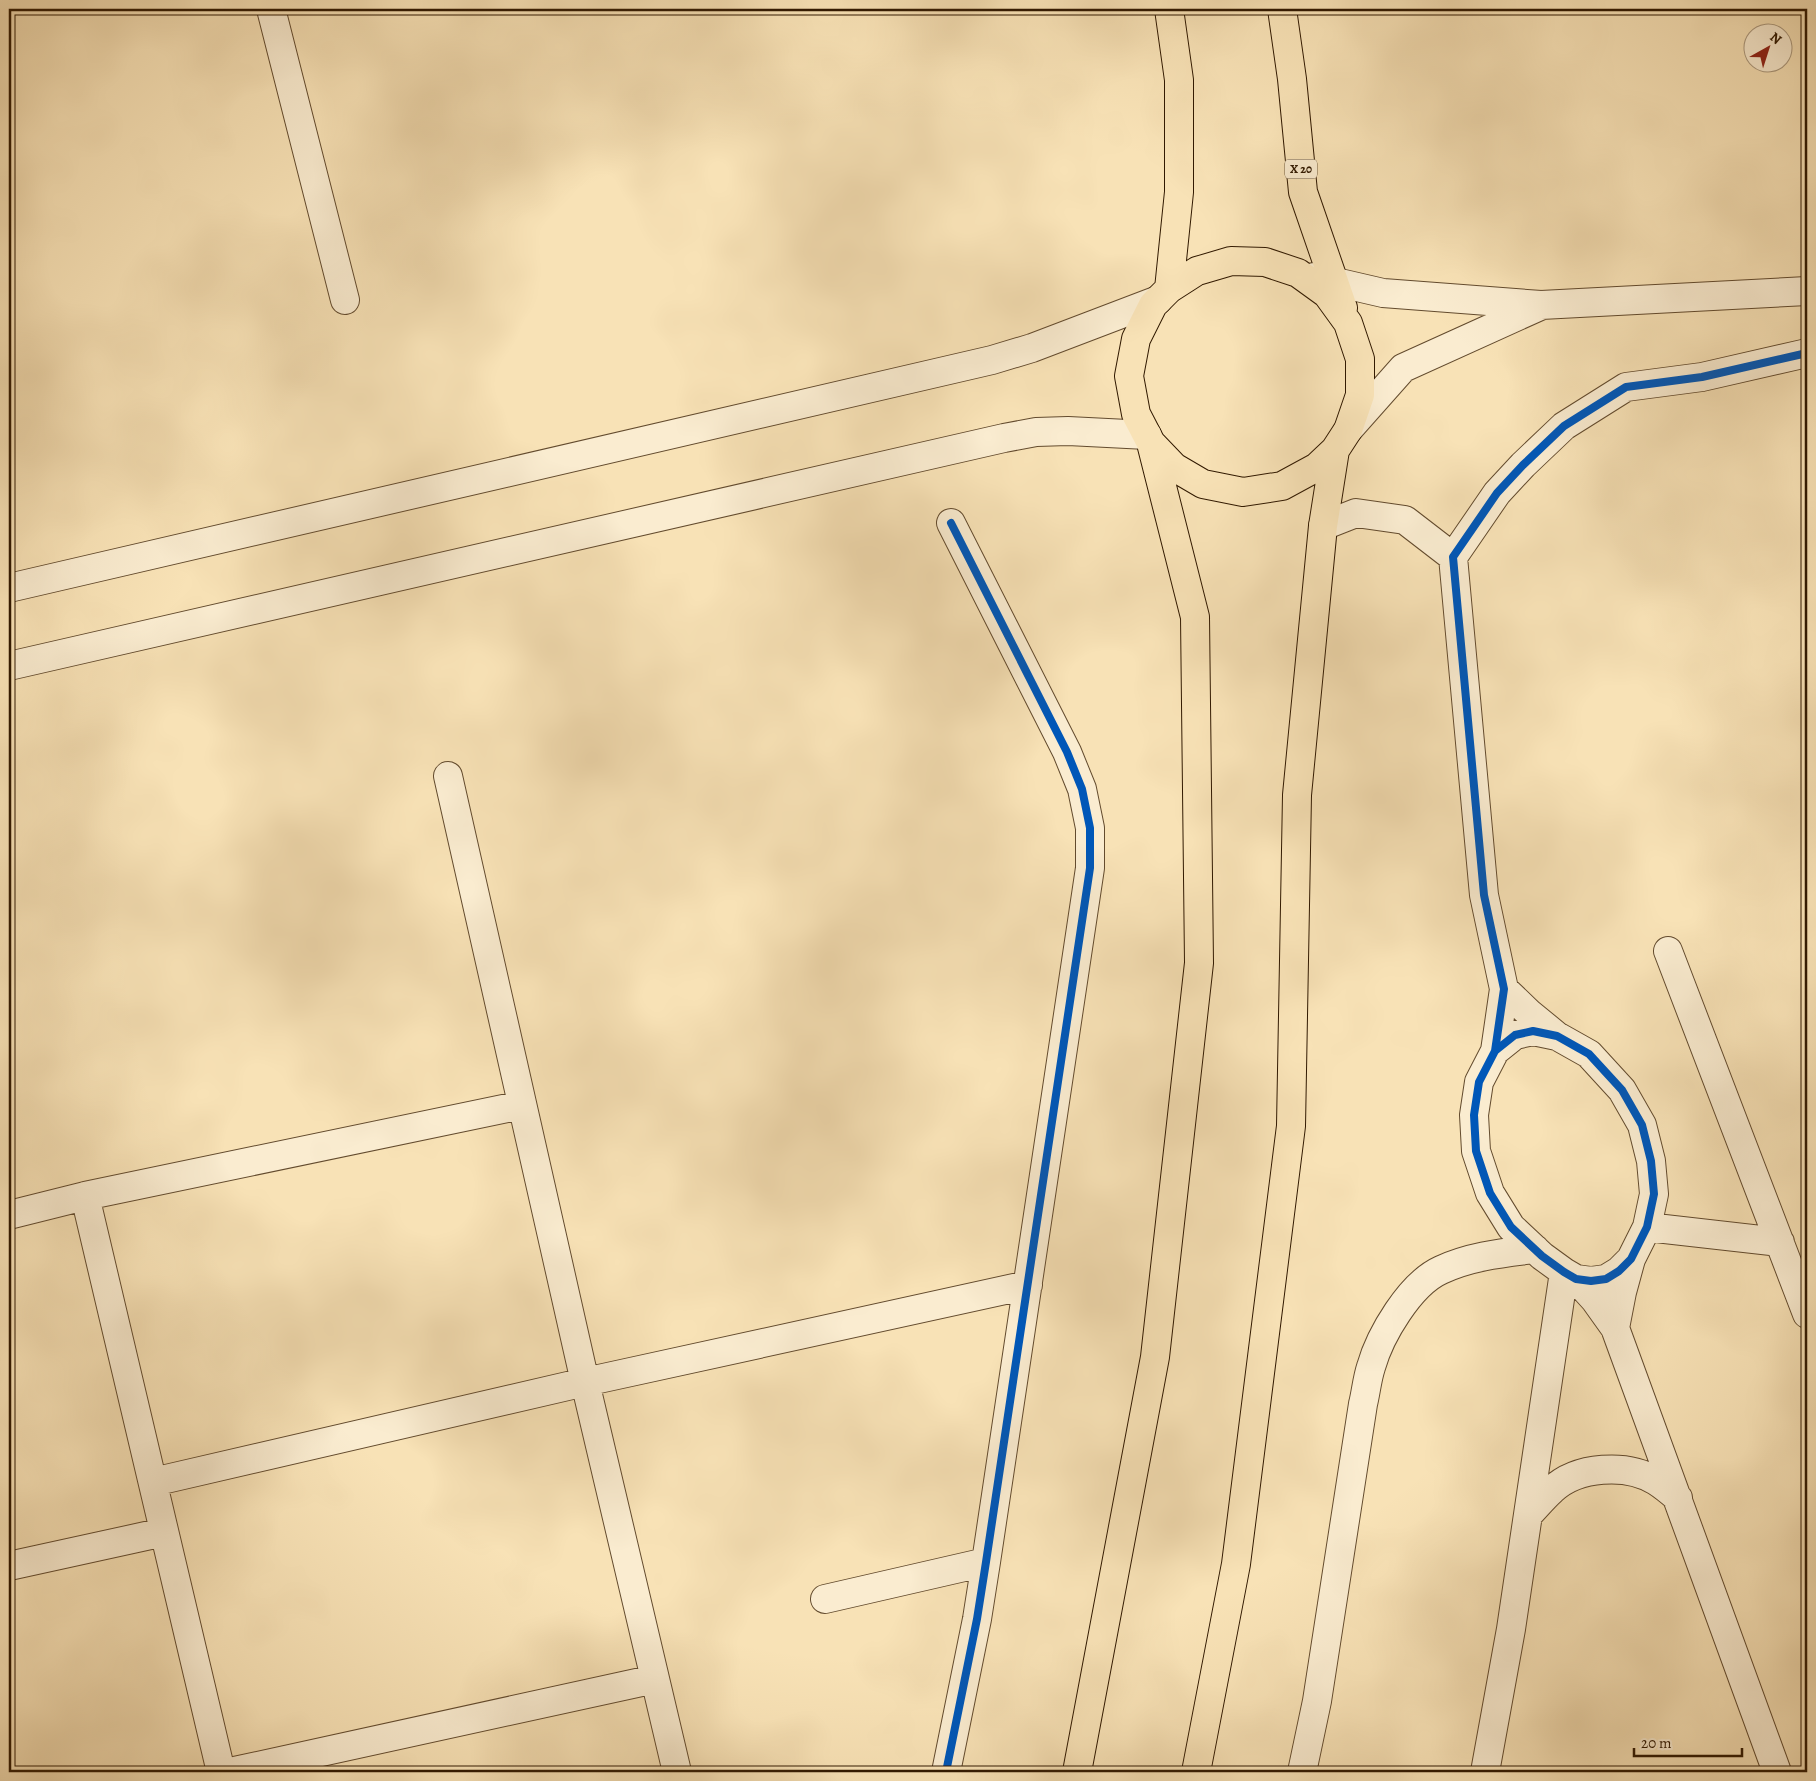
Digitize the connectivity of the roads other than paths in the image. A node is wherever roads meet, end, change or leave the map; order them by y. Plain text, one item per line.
1 (271, 9) edge
2 (1169, 9) edge
3 (1282, 9) edge
4 (1298, 273) junction
5 (1334, 282) junction
6 (1807, 291) edge
7 (1164, 294) junction
8 (345, 300) dead end
9 (1542, 305) junction
10 (1348, 323) junction
11 (1807, 353) edge
12 (1149, 439) junction
13 (1341, 440) junction
14 (951, 523) dead end
15 (1323, 526) junction
16 (1454, 557) junction
17 (9, 588) edge
18 (9, 666) edge
19 (448, 776) dead end
20 (1668, 951) dead end
21 (1504, 989) junction
22 (1557, 1036) junction
23 (1495, 1051) junction
24 (522, 1105) junction
25 (85, 1196) junction
26 (9, 1215) edge
27 (1647, 1227) junction
28 (1780, 1242) junction
29 (1534, 1249) junction
30 (1631, 1259) junction
31 (1570, 1275) junction
32 (1028, 1285) junction
33 (1807, 1314) edge
34 (1615, 1328) junction
35 (585, 1382) junction
36 (153, 1482) junction
37 (1678, 1498) junction
38 (1528, 1515) junction
39 (164, 1532) junction
40 (986, 1562) junction
41 (9, 1566) edge
42 (825, 1599) dead end
43 (655, 1679) junction
44 (221, 1772) edge
45 (230, 1772) edge
46 (677, 1772) edge
47 (946, 1772) edge
48 (1077, 1772) edge
49 (1196, 1772) edge
50 (1302, 1772) edge
51 (1485, 1772) edge
52 (1777, 1772) edge

1 - 8 street
2 - 7 highway
3 - 5 highway, X 20
4 - 5 street
4 - 7 highway
4 - 10 highway
5 - 9 street
5 - 10 highway, X 20
6 - 9 street
7 - 12 highway
7 - 17 street
9 - 13 street
10 - 13 highway
11 - 16 street
12 - 13 highway
12 - 18 street
12 - 48 highway
13 - 15 highway
14 - 32 street
15 - 16 street
15 - 49 highway
16 - 21 street
19 - 24 street
20 - 28 street
21 - 22 street
21 - 23 street
22 - 23 street
22 - 27 street
23 - 29 street
24 - 25 street
24 - 35 street
25 - 26 street
25 - 36 street
27 - 28 street
27 - 30 street
28 - 33 street
29 - 31 street
29 - 50 street
30 - 31 street
30 - 34 street
31 - 34 street
31 - 38 street
32 - 35 street
32 - 40 street
34 - 37 street
35 - 36 street
35 - 43 street
36 - 39 street
37 - 38 street
37 - 52 street
38 - 51 street
39 - 41 street
39 - 44 street
40 - 42 street
40 - 47 street
43 - 45 street
43 - 46 street

